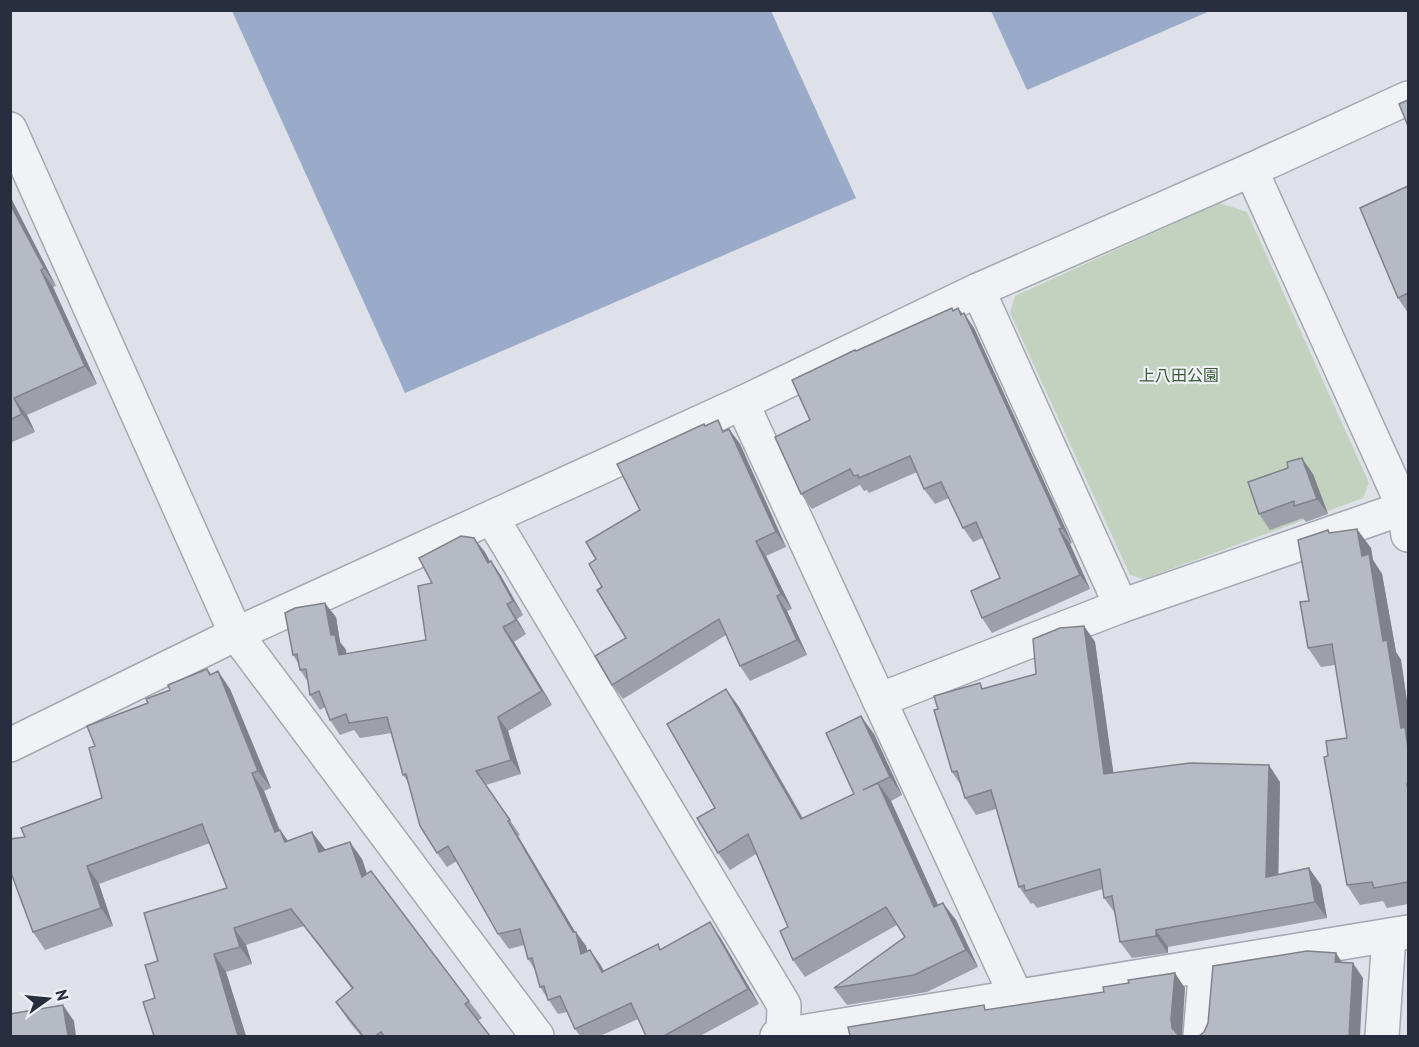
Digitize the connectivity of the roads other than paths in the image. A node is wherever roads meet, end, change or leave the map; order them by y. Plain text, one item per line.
1 (1408, 98) edge
2 (10, 129) edge
3 (1251, 170) junction
4 (978, 290) junction
5 (742, 403) junction
6 (1407, 517) edge
7 (492, 518) junction
8 (1120, 606) junction
9 (236, 634) junction
10 (879, 700) junction
11 (93, 705) junction
12 (10, 719) edge
13 (10, 745) edge
14 (1399, 934) edge
15 (1206, 966) junction
16 (1016, 996) junction
17 (537, 1036) edge
18 (781, 1036) edge
19 (1200, 1036) edge
20 (1382, 1036) edge

1 - 3 street
2 - 9 street
3 - 4 street
3 - 6 street
4 - 5 street
4 - 8 street
5 - 7 street
5 - 10 street
6 - 8 street
7 - 9 street
7 - 18 street
8 - 10 street
9 - 11 street
9 - 17 street
10 - 16 street
11 - 12 street
11 - 13 street
14 - 15 street
14 - 20 street
15 - 16 street
15 - 19 street
16 - 18 street

